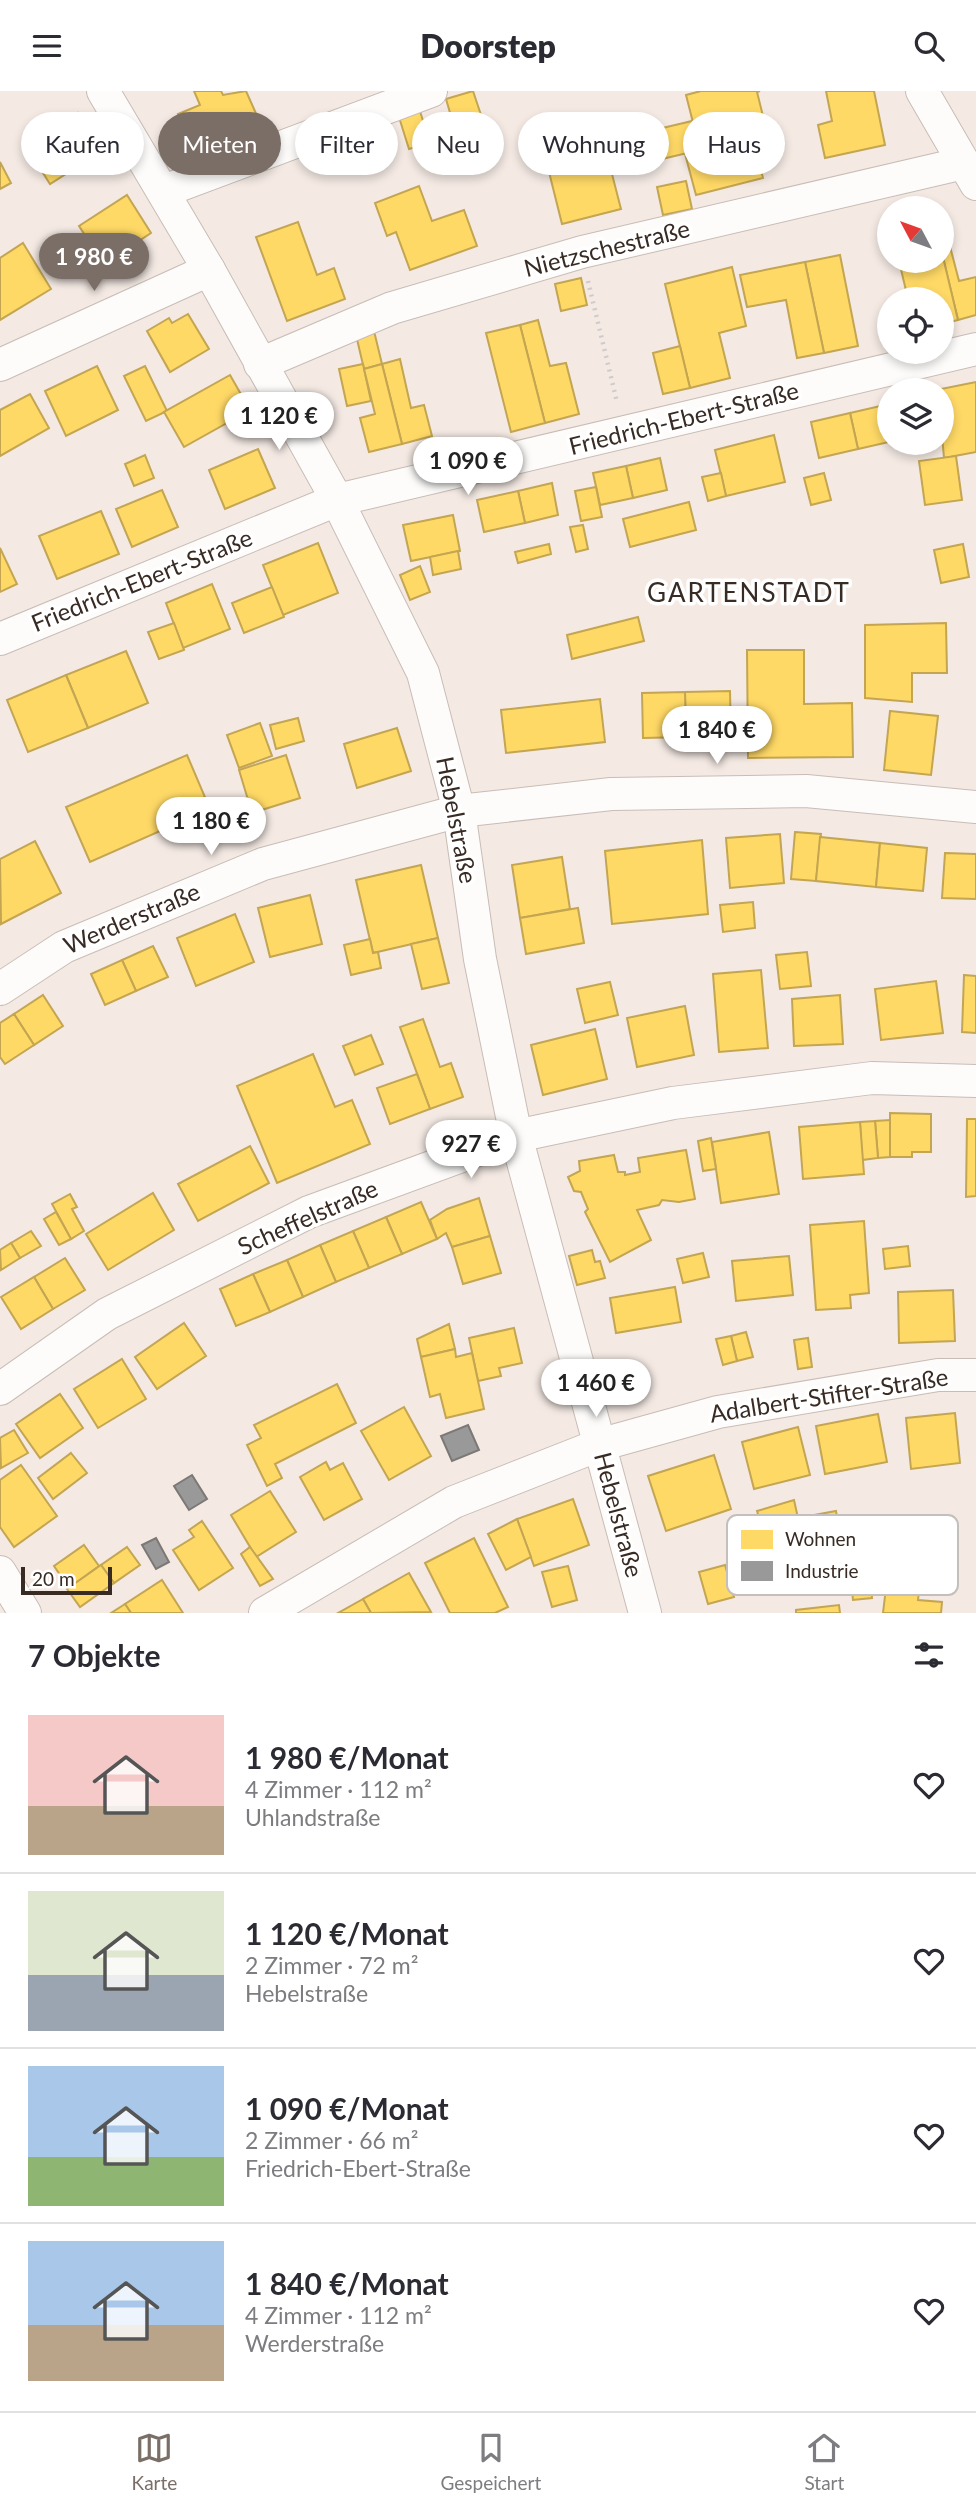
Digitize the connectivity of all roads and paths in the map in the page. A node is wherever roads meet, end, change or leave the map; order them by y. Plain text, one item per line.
1 (103, 91) edge
2 (431, 91) edge
3 (922, 91) edge
4 (970, 173) edge
5 (164, 191) junction
6 (582, 252) junction
7 (209, 270) junction
8 (976, 349) edge
9 (260, 364) junction
10 (0, 365) edge
11 (625, 434) junction
12 (337, 500) junction
13 (0, 639) edge
14 (976, 807) edge
15 (459, 811) junction
16 (0, 989) edge
17 (976, 1081) edge
18 (516, 1136) junction
19 (976, 1375) edge
20 (0, 1389) edge
21 (599, 1445) junction
22 (0, 1572) edge
23 (25, 1613) edge
24 (265, 1613) edge
25 (645, 1613) edge

1 - 5 street, Hebelstraße
2 - 5 street
3 - 4 street
4 - 6 street, Nietzschestraße
5 - 7 street, Hebelstraße
6 - 9 street, Nietzschestraße
6 - 11 path
7 - 9 street, Hebelstraße
7 - 10 street
8 - 11 street, Friedrich-Ebert-Straße
9 - 12 street, Hebelstraße
11 - 12 street, Friedrich-Ebert-Straße
12 - 13 street, Friedrich-Ebert-Straße
12 - 15 street, Hebelstraße
14 - 15 street, Werderstraße
15 - 16 street, Werderstraße
15 - 18 street, Hebelstraße
17 - 18 street, Scheffelstraße
18 - 20 street, Scheffelstraße
18 - 21 street, Hebelstraße
19 - 21 street, Adalbert-Stifter-Straße
21 - 24 street, Adalbert-Stifter-Straße
21 - 25 street, Hebelstraße
22 - 23 street

